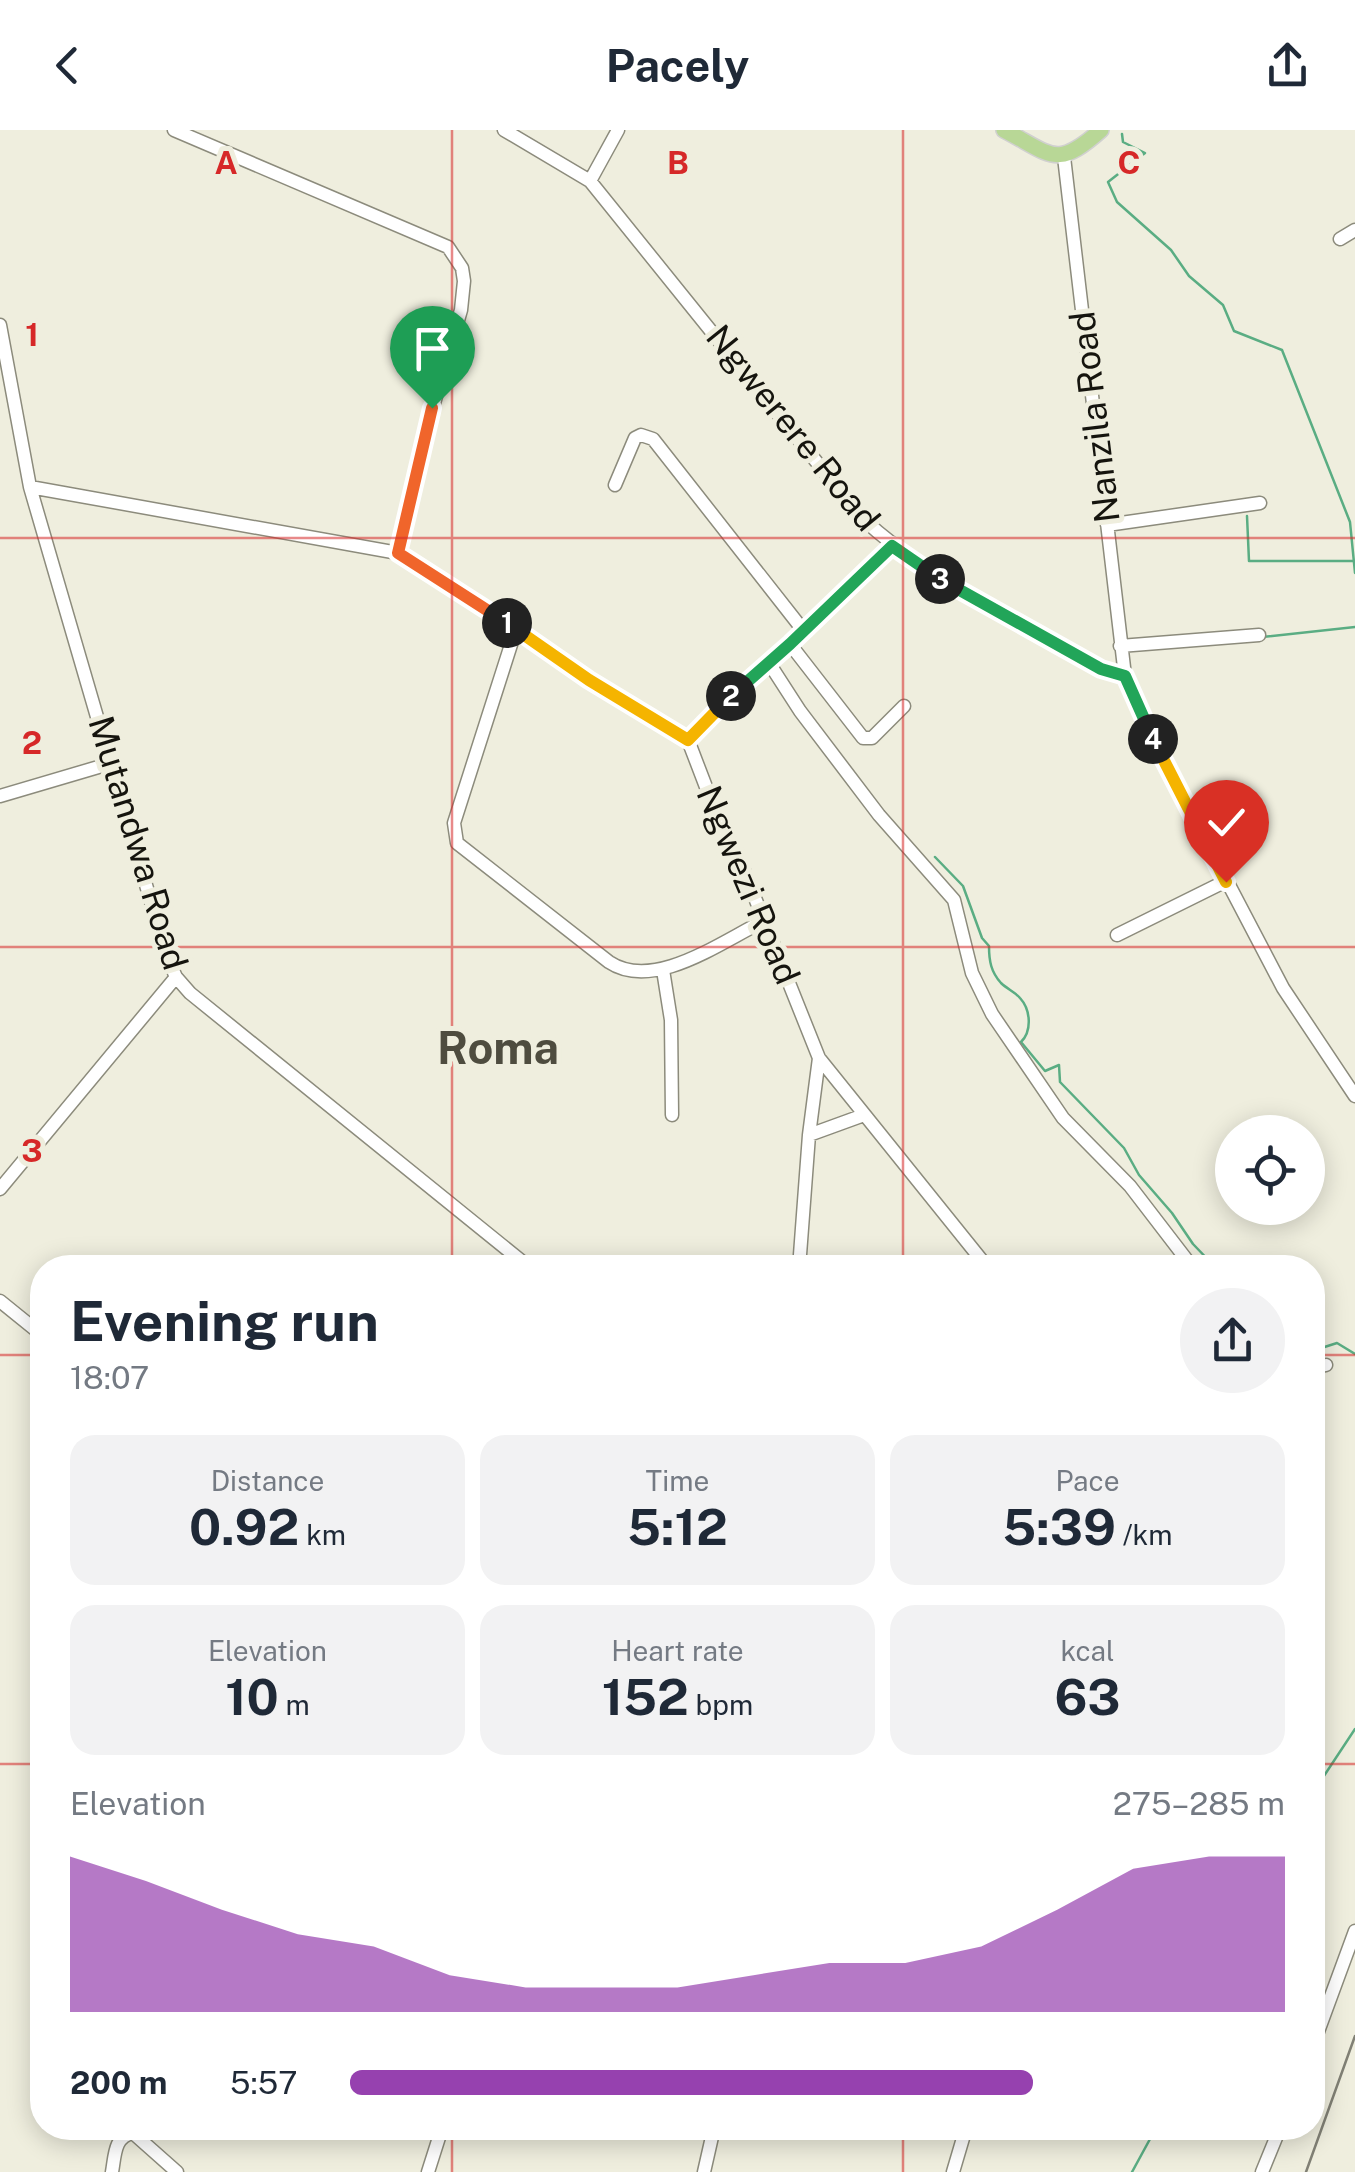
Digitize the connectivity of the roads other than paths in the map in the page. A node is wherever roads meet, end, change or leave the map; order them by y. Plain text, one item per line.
1 (174, 130) edge
2 (504, 130) edge
3 (618, 130) edge
4 (1004, 130) edge
5 (1101, 130) edge
6 (1064, 156) junction
7 (590, 180) junction
8 (1355, 230) edge
9 (1340, 239) dead end
10 (0, 325) edge
11 (615, 486) dead end
12 (30, 487) junction
13 (1260, 503) dead end
14 (1107, 525) junction
15 (892, 546) junction
16 (398, 553) junction
17 (516, 630) junction
18 (803, 630) junction
19 (1259, 635) dead end
20 (790, 644) junction
21 (1120, 646) junction
22 (769, 663) junction
23 (1125, 676) junction
24 (904, 706) dead end
25 (688, 740) junction
26 (112, 763) junction
27 (0, 796) edge
28 (1226, 882) junction
29 (764, 920) junction
30 (1116, 934) dead end
31 (664, 970) junction
32 (176, 977) junction
33 (818, 1058) junction
34 (1355, 1096) edge
35 (672, 1115) dead end
36 (864, 1115) junction
37 (809, 1135) junction
38 (0, 1188) edge
39 (514, 1255) edge
40 (800, 1255) edge
41 (977, 1255) edge
42 (1184, 1255) edge
43 (0, 1301) edge
44 (30, 1326) edge
45 (1355, 1931) edge
46 (1325, 2013) edge
47 (120, 2140) edge
48 (141, 2140) edge
49 (438, 2140) edge
50 (711, 2140) edge
51 (962, 2140) edge
52 (1275, 2140) edge
53 (112, 2172) edge
54 (177, 2172) edge
55 (429, 2172) edge
56 (704, 2172) edge
57 (953, 2172) edge
58 (1262, 2172) edge

1 - 16 street
2 - 7 street, Ngwerere Road
3 - 7 street
4 - 6 main road
5 - 6 main road
6 - 14 street, Nanzila Road
7 - 15 street, Ngwerere Road
8 - 9 street
10 - 12 street, Mutandwa Road
11 - 18 street
12 - 16 street, Ngwezi Road
12 - 26 street, Mutandwa Road
13 - 14 street
14 - 21 street, Nanzila Road
15 - 18 street
15 - 23 street, Ngwerere Road
16 - 17 street, Ngwezi Road
17 - 25 street, Ngwezi Road
17 - 31 street
18 - 20 street
19 - 21 street
20 - 22 street
20 - 24 street
21 - 23 street, Nanzila Road
22 - 25 street
22 - 42 street
23 - 28 street
25 - 29 street, Ngwezi Road
26 - 27 street
26 - 32 street, Mutandwa Road
28 - 30 street
28 - 34 street
29 - 31 street
29 - 33 street, Ngwezi Road
31 - 35 street
32 - 38 street
32 - 39 street, Mutandwa Road
33 - 36 street, Ngwezi Road
33 - 37 street
36 - 37 street
36 - 41 street, Ngwezi Road
37 - 40 street
43 - 44 street
45 - 46 street
47 - 53 street
48 - 54 street
49 - 55 street
50 - 56 street
51 - 57 street
52 - 58 street

